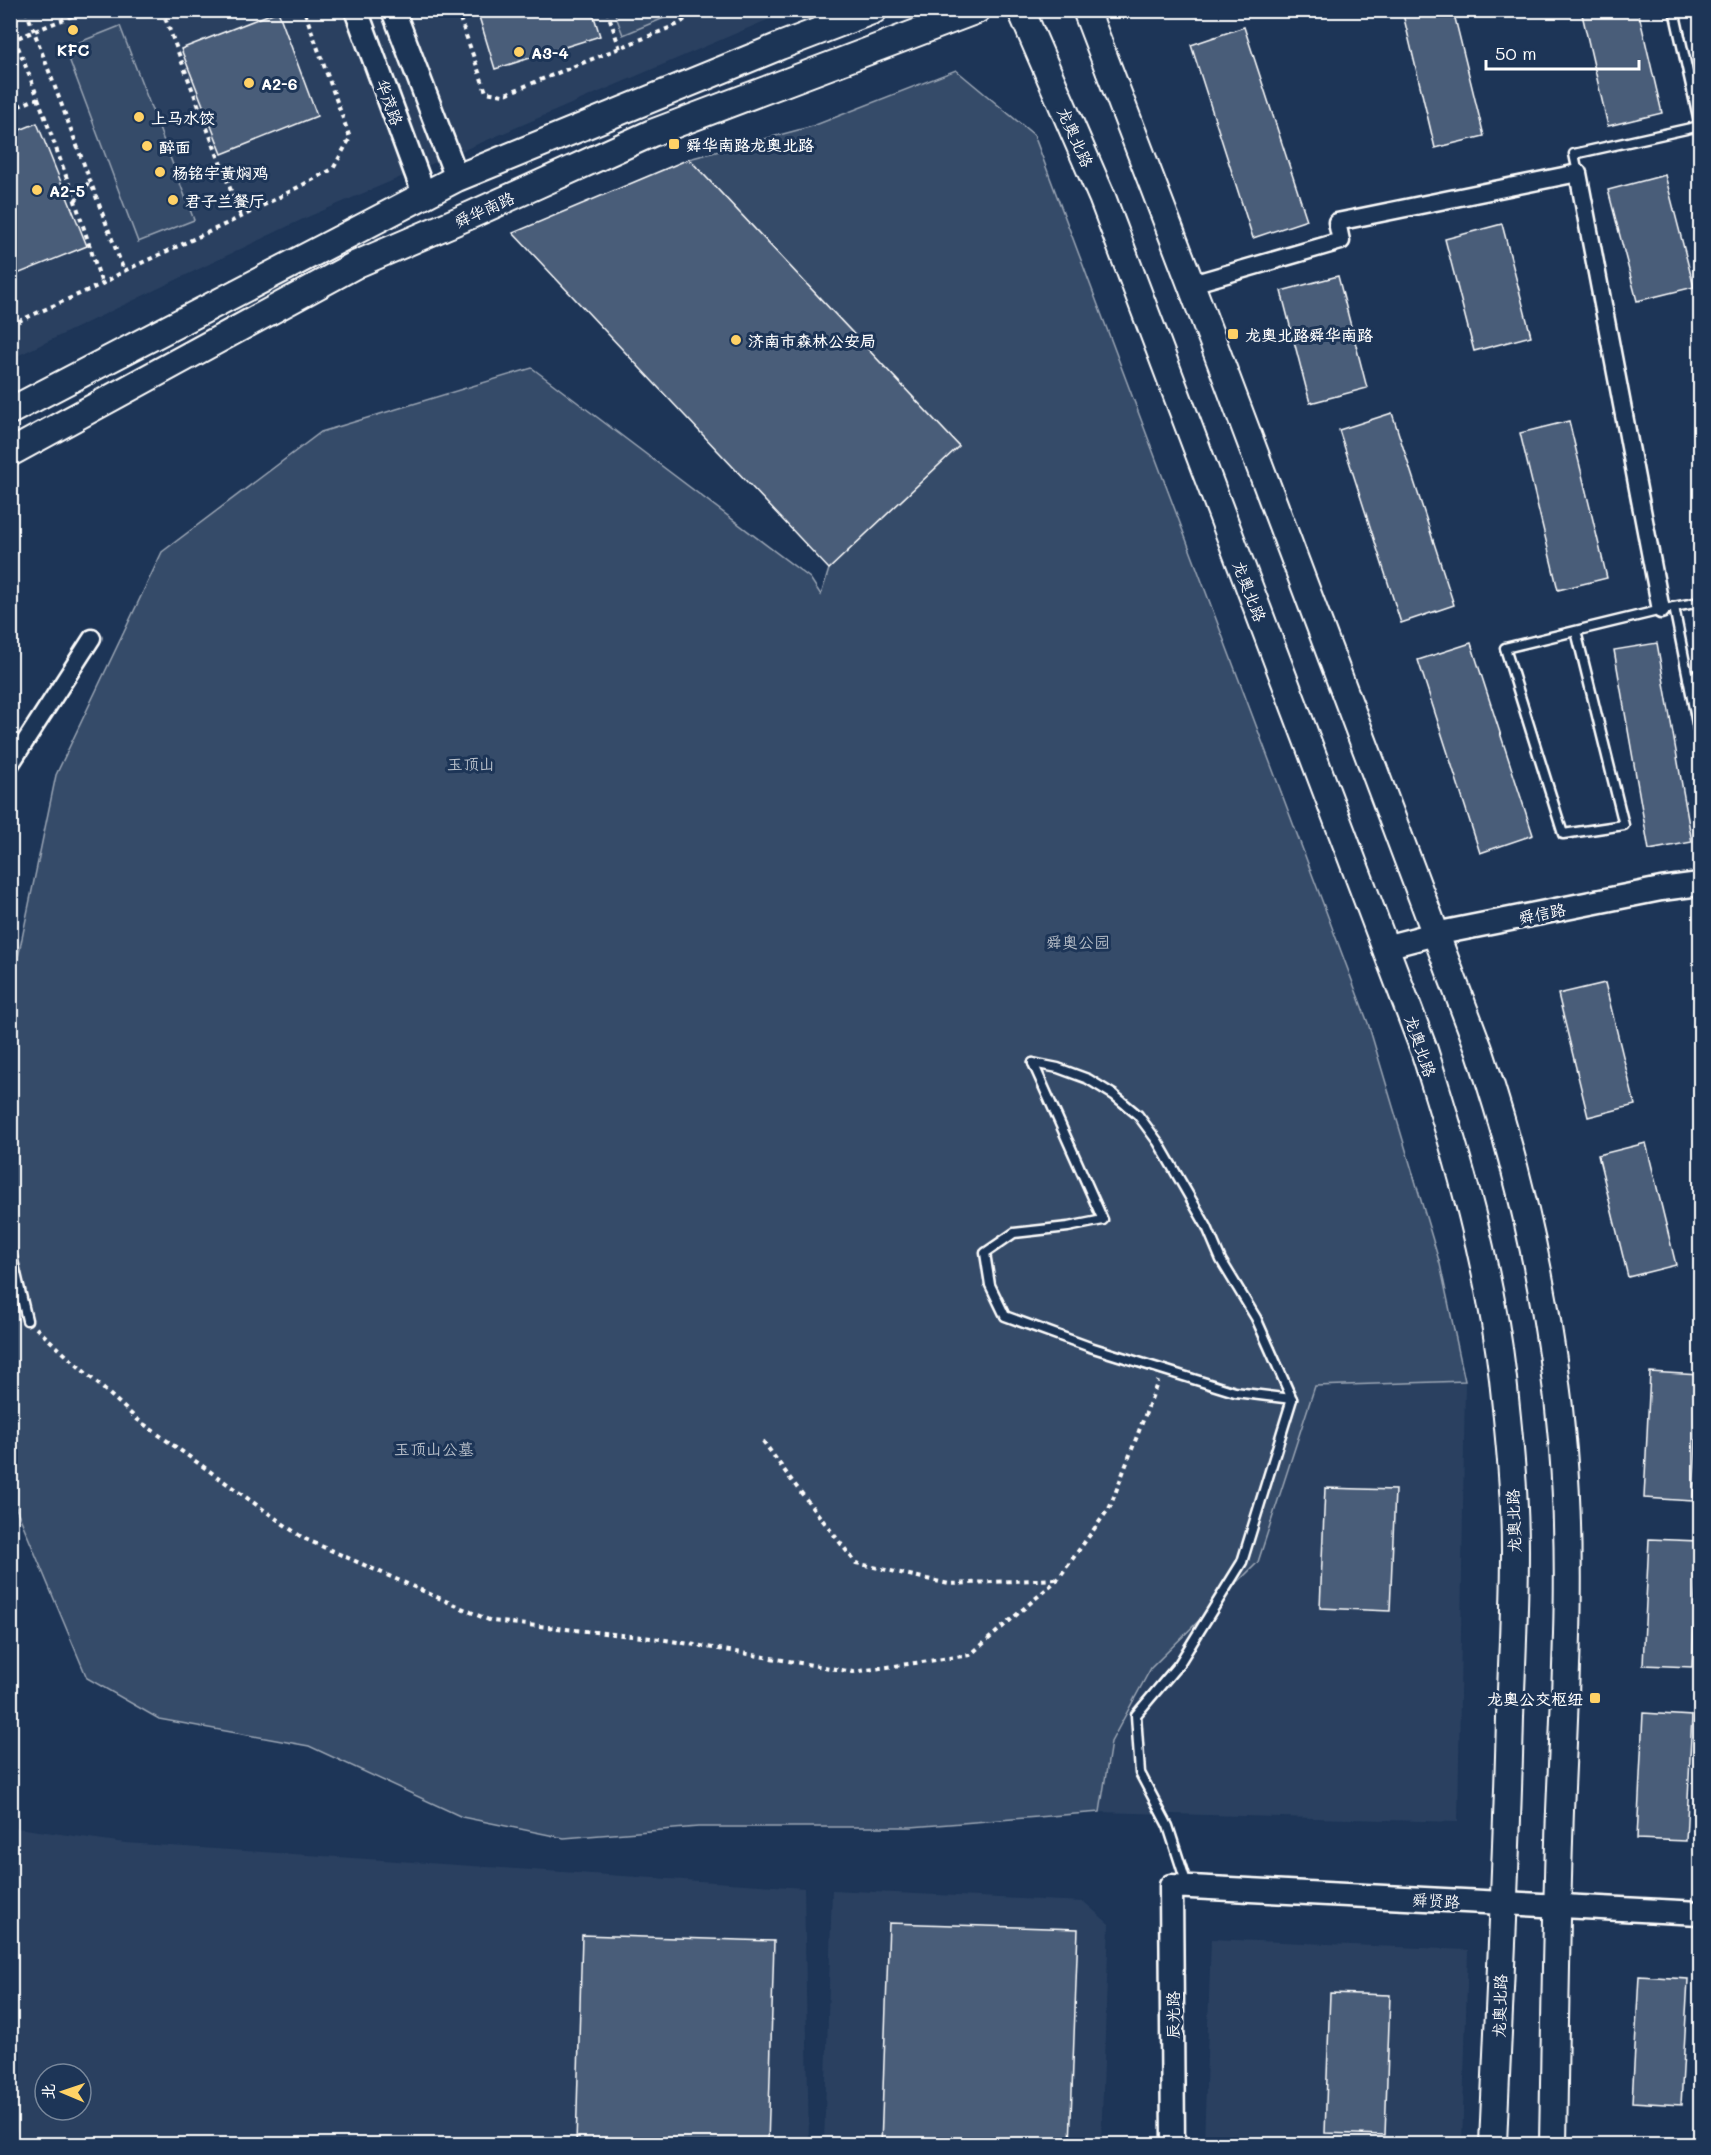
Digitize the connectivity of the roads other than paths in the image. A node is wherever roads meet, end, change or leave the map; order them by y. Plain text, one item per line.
1 (356, 10) edge
2 (393, 10) edge
3 (874, 10) edge
4 (977, 10) edge
5 (1021, 10) edge
6 (1086, 10) edge
7 (1674, 10) edge
8 (1700, 126) edge
9 (1578, 173) junction
10 (457, 178) junction
11 (424, 194) junction
12 (1192, 285) junction
13 (10, 411) edge
14 (10, 453) edge
15 (1701, 602) edge
16 (1667, 609) junction
17 (1576, 631) junction
18 (92, 639) dead end
19 (1701, 675) edge
20 (1688, 678) junction
21 (1701, 740) edge
22 (10, 765) edge
23 (1701, 884) edge
24 (1435, 934) junction
25 (1385, 947) junction
26 (10, 1248) edge
27 (27, 1320) road end
28 (1292, 1399) junction
29 (1179, 1886) junction
30 (1503, 1904) junction
31 (1557, 1907) junction
32 (1701, 1913) edge
33 (1173, 2145) edge
34 (1493, 2145) edge
35 (1553, 2145) edge

1 - 11 street, 华茂路
2 - 10 street
3 - 10 main road
4 - 14 main road, 舜华南路
5 - 25 main road, 龙奥北路
6 - 12 main road
7 - 8 lane
8 - 9 lane
9 - 12 street
9 - 16 street
10 - 11 main road
11 - 13 main road
12 - 24 main road
15 - 16 lane
16 - 17 lane
16 - 20 lane
17 - 17 lane
18 - 22 street
19 - 20 lane
20 - 21 lane
23 - 24 street, 舜信路
24 - 25 street, 舜信路
24 - 31 main road
25 - 30 main road, 龙奥北路
26 - 27 lane
28 - 28 lane
28 - 29 lane
29 - 30 street, 舜贤路
29 - 33 street, 辰光路
30 - 31 street, 舜贤路
30 - 34 main road, 龙奥北路
31 - 32 street, 舜贤路
31 - 35 main road

